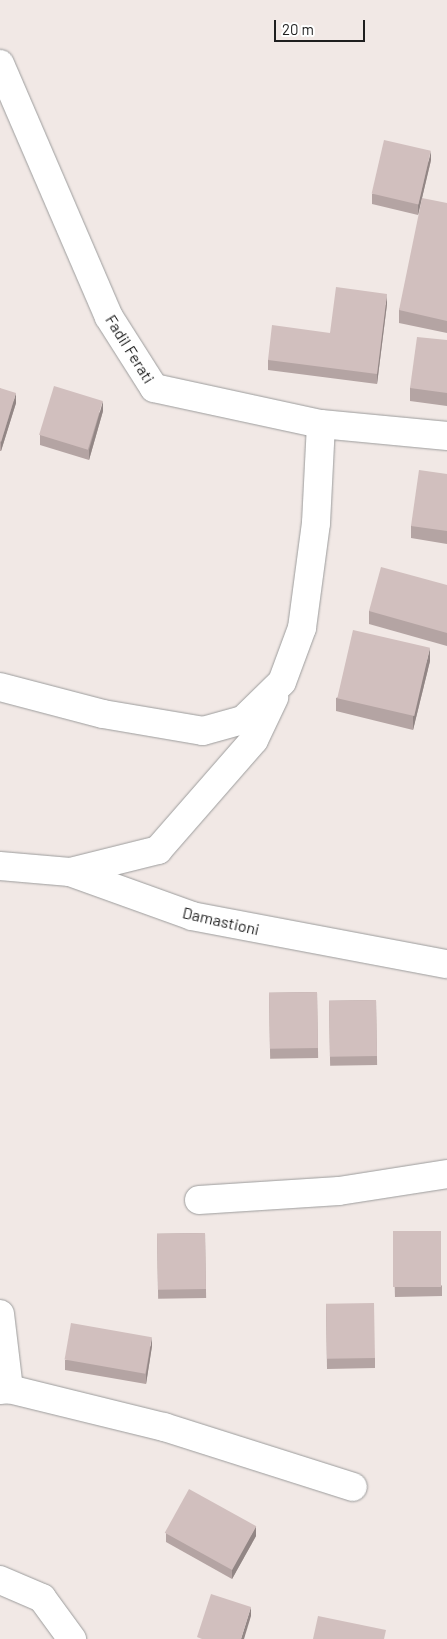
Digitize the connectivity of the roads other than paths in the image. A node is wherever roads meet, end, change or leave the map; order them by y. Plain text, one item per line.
1 (0, 64) edge
2 (321, 424) junction
3 (447, 436) edge
4 (282, 682) junction
5 (0, 687) edge
6 (0, 866) edge
7 (70, 872) junction
8 (447, 964) edge
9 (447, 1174) edge
10 (199, 1200) dead end
11 (0, 1314) edge
12 (4, 1389) edge
13 (353, 1487) dead end
14 (0, 1580) edge
15 (72, 1639) edge

1 - 2 street, Fadil Ferati
2 - 3 street, Fadil Ferati
2 - 4 street
4 - 5 street
4 - 7 street
6 - 7 street, Damastioni
7 - 8 street, Damastioni
9 - 10 street
11 - 12 street
12 - 13 street
14 - 15 street

